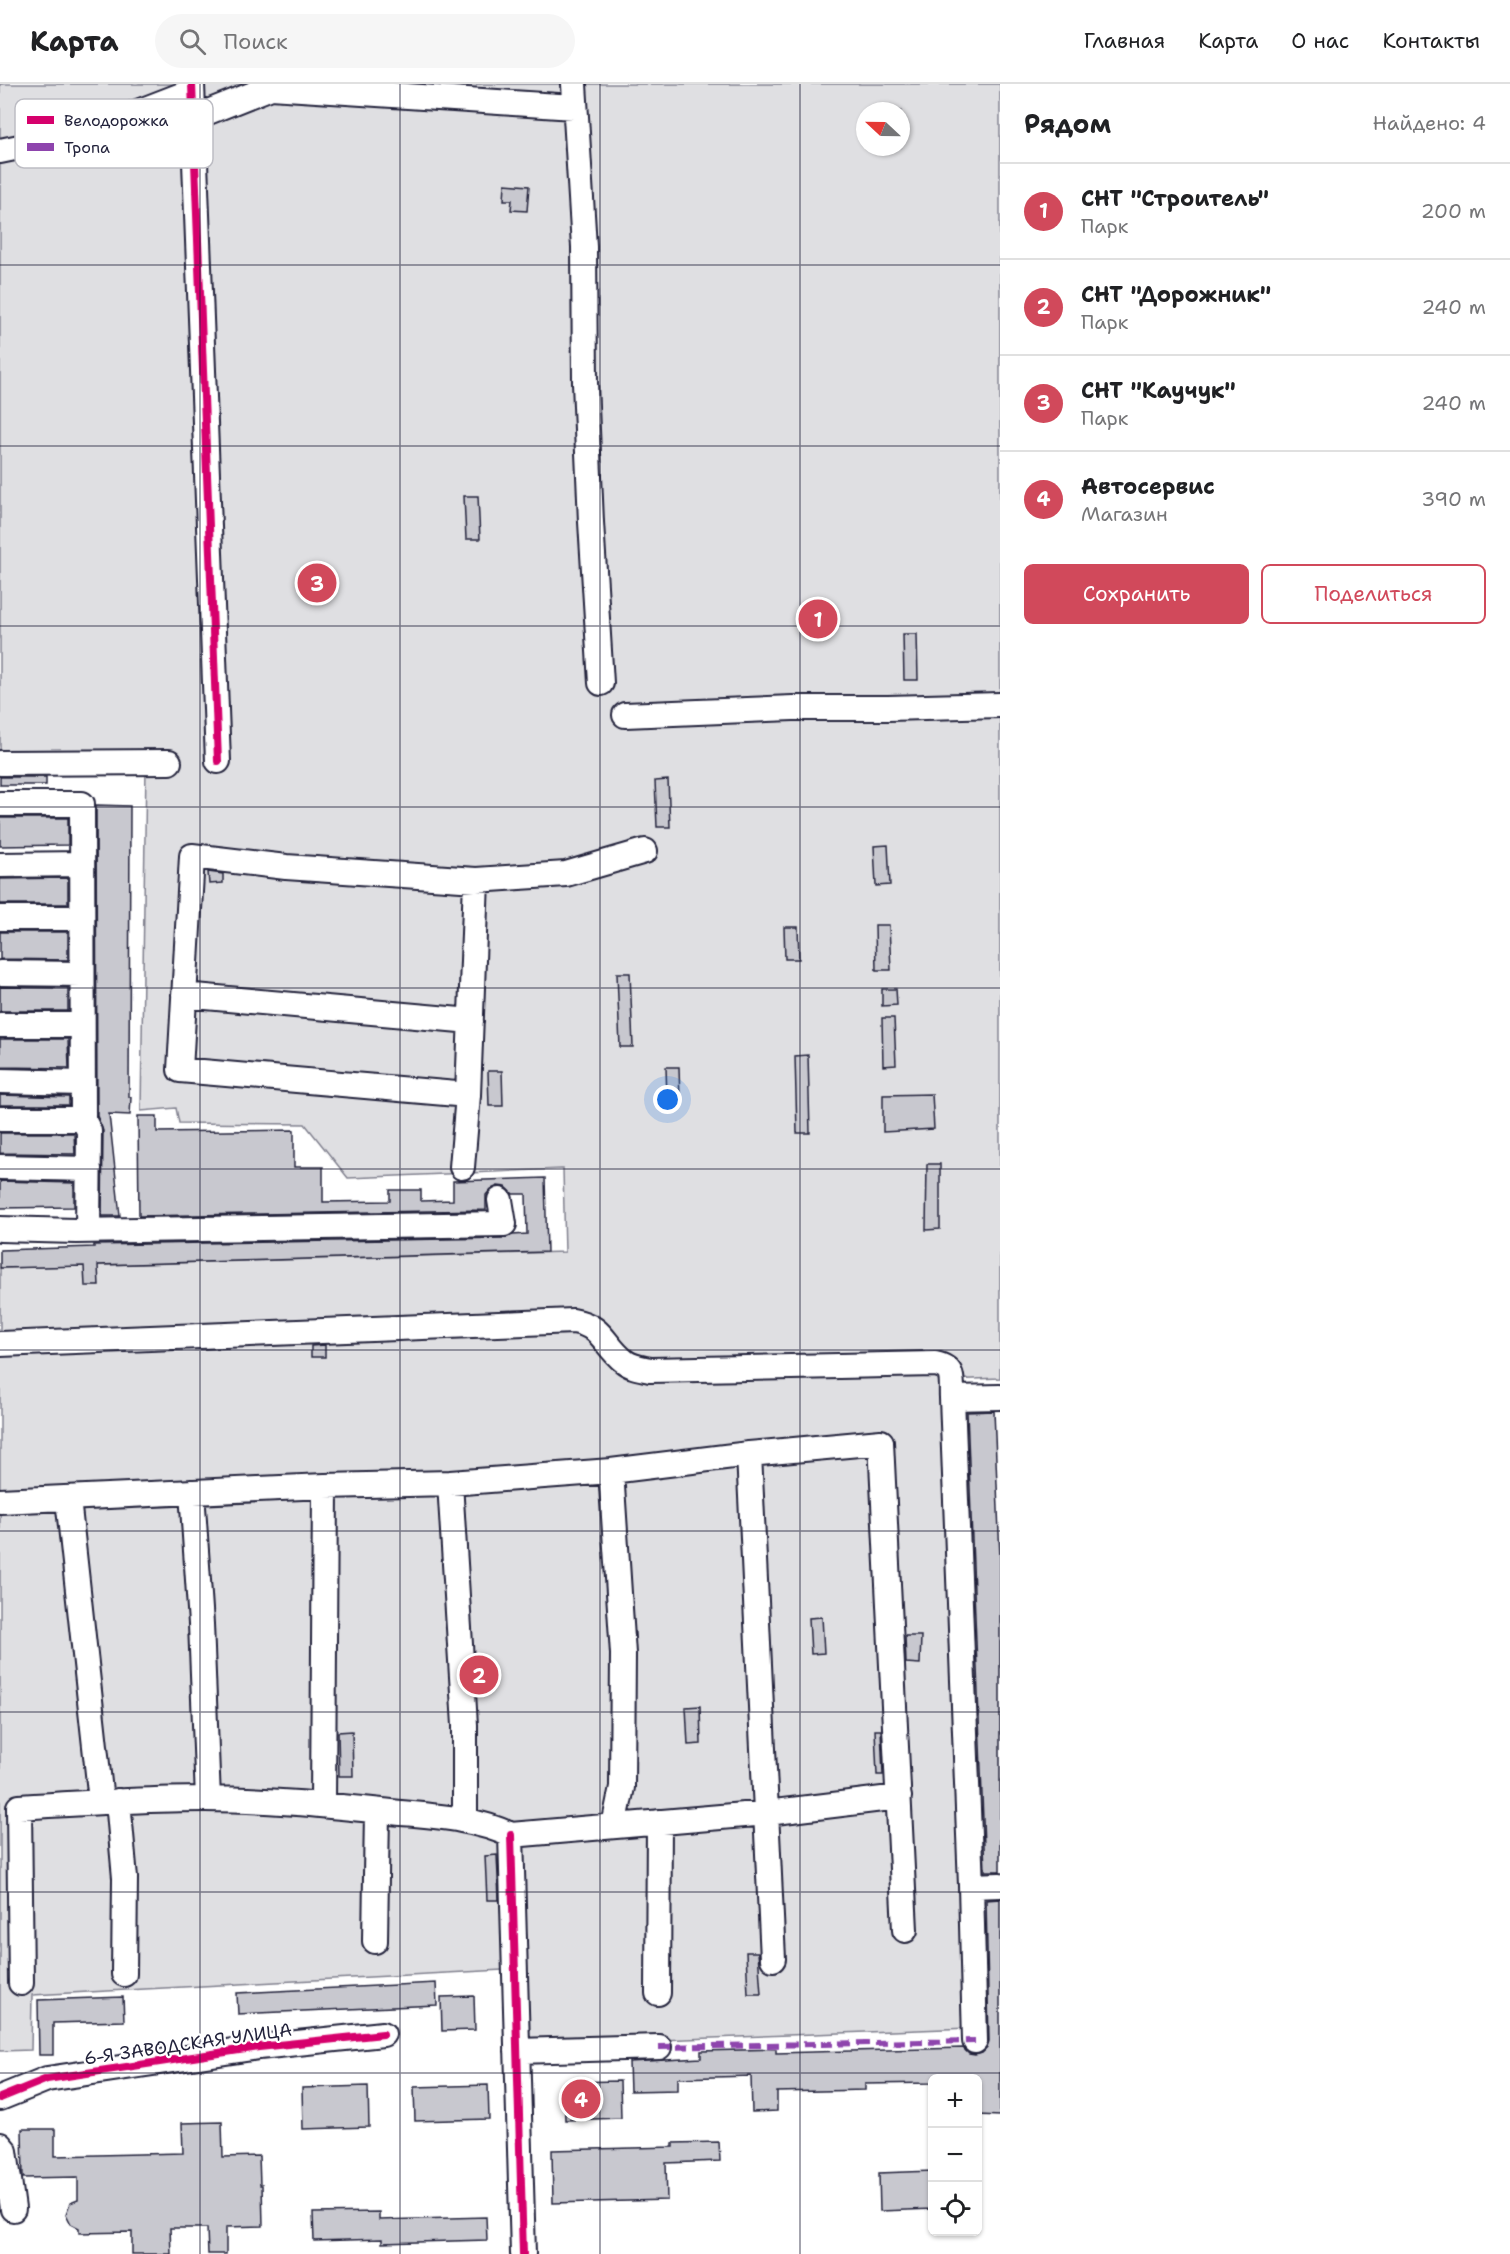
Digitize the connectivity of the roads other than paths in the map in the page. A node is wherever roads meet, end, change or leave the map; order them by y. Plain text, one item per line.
1 (192, 87) edge
2 (574, 96) edge
3 (164, 99) edge
4 (213, 110) edge
5 (15, 148) edge
6 (0, 151) edge
7 (195, 168) edge
8 (601, 683) dead end
9 (1000, 705) edge
10 (625, 715) dead end
11 (218, 761) dead end
12 (169, 762) dead end
13 (0, 763) edge
14 (0, 804) edge
15 (645, 851) dead end
16 (82, 864) junction
17 (0, 865) edge
18 (476, 880) junction
19 (0, 918) edge
20 (82, 918) junction
21 (0, 974) edge
22 (82, 974) junction
23 (184, 994) junction
24 (471, 1021) junction
25 (0, 1025) edge
26 (82, 1026) junction
27 (0, 1081) edge
28 (83, 1083) junction
29 (468, 1095) junction
30 (0, 1119) edge
31 (83, 1119) junction
32 (0, 1167) edge
33 (462, 1167) dead end
34 (89, 1169) junction
35 (500, 1200) dead end
36 (0, 1229) edge
37 (88, 1230) junction
38 (0, 1344) edge
39 (1000, 1396) edge
40 (952, 1398) junction
41 (749, 1454) junction
42 (611, 1471) junction
43 (450, 1483) junction
44 (325, 1486) junction
45 (192, 1492) junction
46 (68, 1499) junction
47 (0, 1501) edge
48 (899, 1797) junction
49 (207, 1799) junction
50 (110, 1801) junction
51 (323, 1805) junction
52 (377, 1811) junction
53 (766, 1813) junction
54 (465, 1820) junction
55 (659, 1822) junction
56 (614, 1826) junction
57 (511, 1834) junction
58 (1000, 1885) edge
59 (971, 1886) junction
60 (905, 1930) dead end
61 (375, 1941) dead end
62 (773, 1959) dead end
63 (124, 1974) dead end
64 (21, 1983) dead end
65 (658, 1993) dead end
66 (384, 2034) dead end
67 (975, 2041) dead end
68 (659, 2047) dead end
69 (517, 2051) junction
70 (0, 2098) edge
71 (0, 2145) edge
72 (13, 2209) dead end
73 (523, 2254) edge

1 - 3 street
2 - 4 street
2 - 8 street
5 - 6 street
7 - 11 street
9 - 10 street
12 - 13 street
14 - 16 street
15 - 18 street
16 - 17 street
16 - 20 street
18 - 23 street
18 - 24 street
19 - 20 street
20 - 22 street
21 - 22 street
22 - 26 street
23 - 24 street
23 - 29 street
24 - 29 street
25 - 26 street
26 - 28 street
27 - 28 street
28 - 31 street
29 - 33 street
30 - 31 street
31 - 34 street
32 - 34 street
34 - 37 street
35 - 37 street
36 - 37 street
38 - 40 street
39 - 40 street
40 - 59 street
41 - 42 street
41 - 48 street
41 - 53 street
42 - 43 street
42 - 56 street
43 - 44 street
43 - 54 street
44 - 45 street
44 - 51 street
45 - 46 street
45 - 49 street
46 - 47 street
46 - 50 street
48 - 53 street
48 - 60 street
49 - 50 street
49 - 51 street
50 - 63 street
50 - 64 street
51 - 52 street
52 - 54 street
52 - 61 street
53 - 55 street
53 - 62 street
54 - 57 street
55 - 56 street
55 - 65 street
56 - 57 street
57 - 69 street
58 - 59 street
59 - 67 street
66 - 70 street, 6-Я ЗАВОДСКАЯ УЛИЦА
68 - 69 street
69 - 73 street
71 - 72 street

